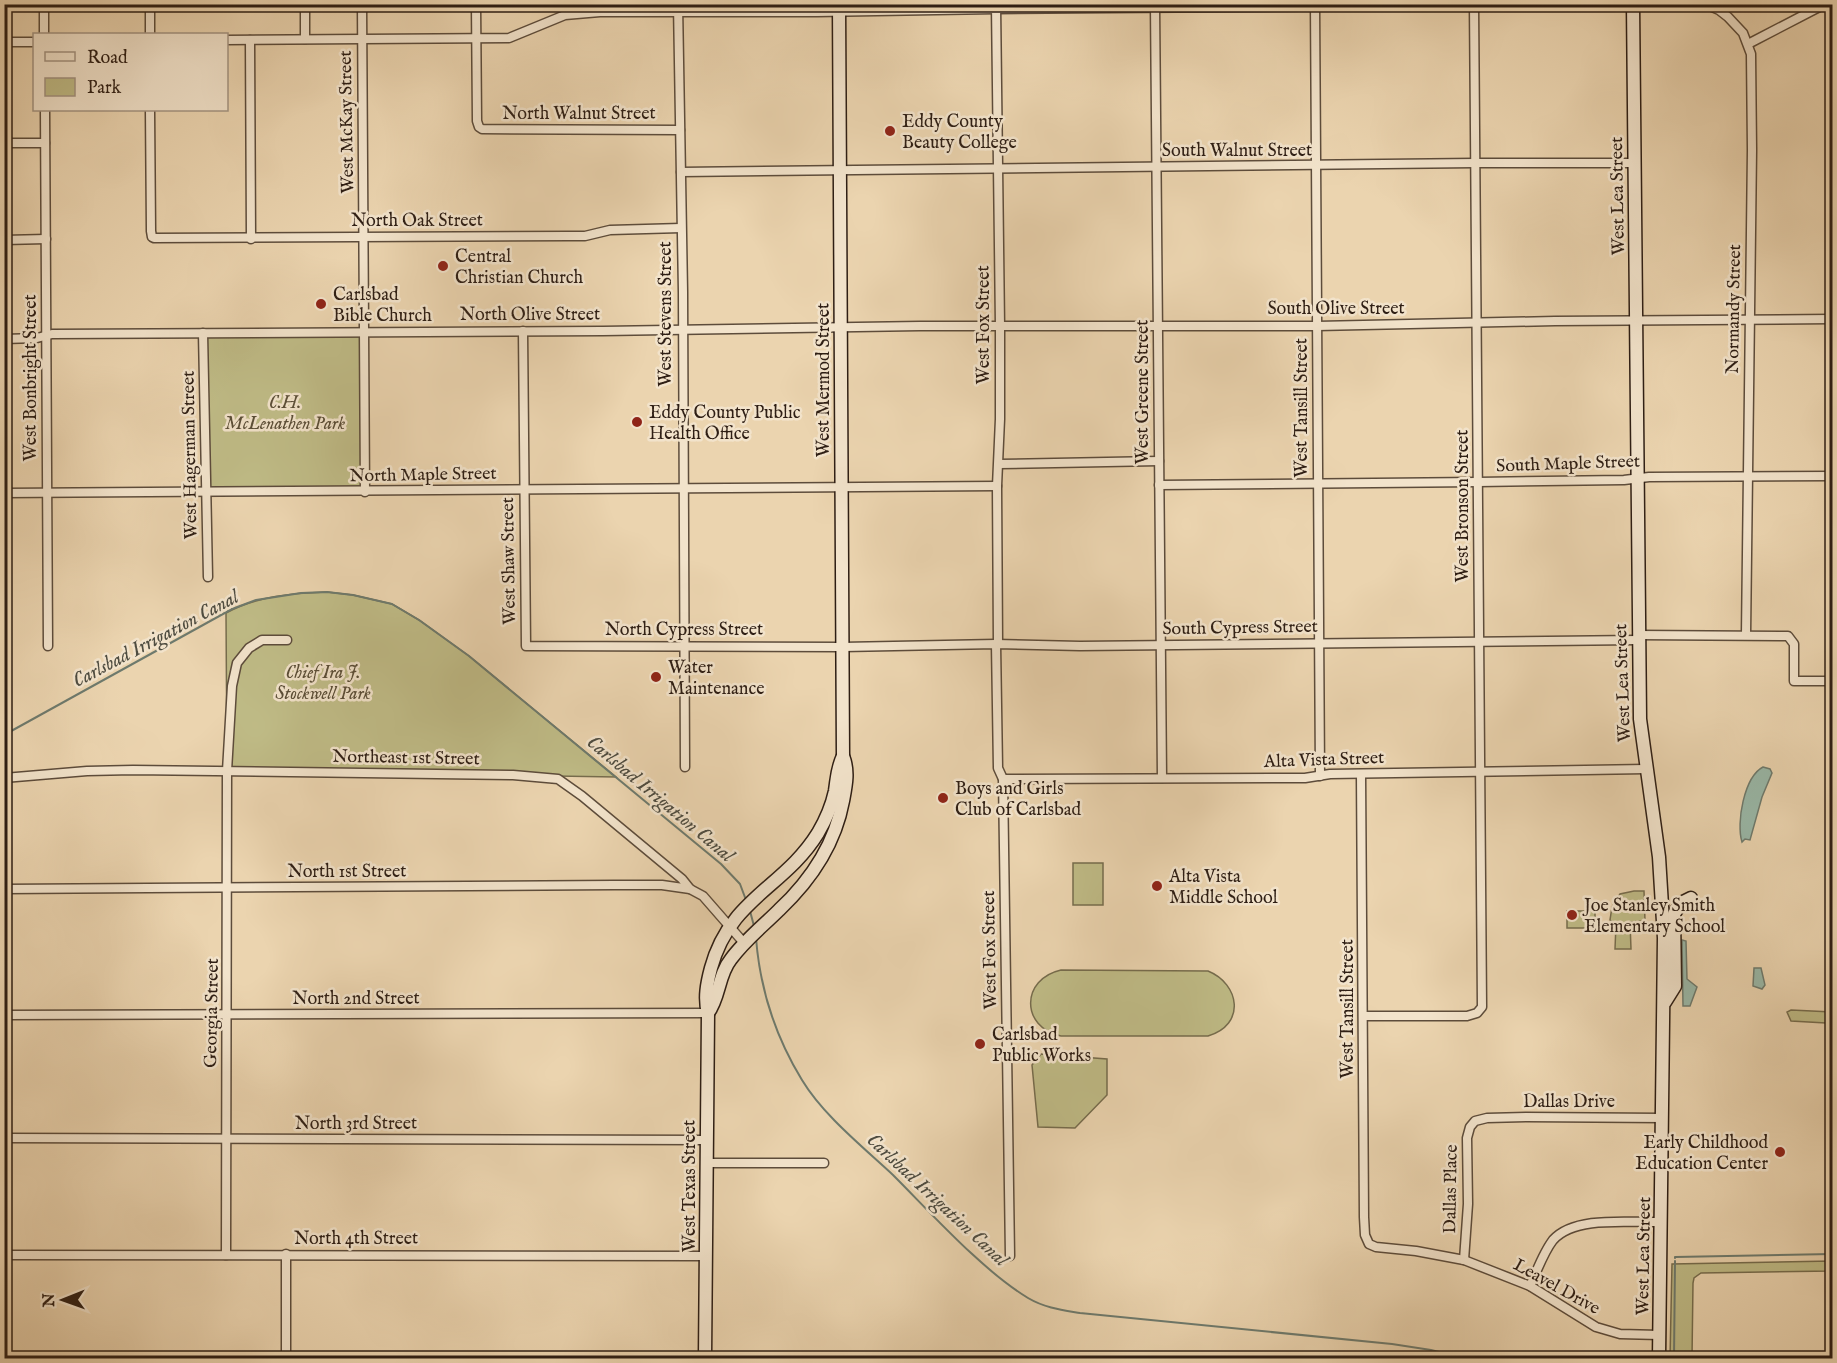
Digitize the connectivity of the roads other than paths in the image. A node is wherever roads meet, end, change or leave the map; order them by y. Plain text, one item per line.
1 (44, 4) edge
2 (150, 4) edge
3 (305, 4) edge
4 (362, 4) edge
5 (476, 4) edge
6 (1605, 4) edge
7 (1633, 4) edge
8 (1705, 4) edge
9 (1825, 4) edge
10 (1474, 5) edge
11 (1155, 6) edge
12 (1315, 6) edge
13 (996, 7) edge
14 (678, 8) edge
15 (839, 8) edge
16 (44, 33) edge
17 (150, 33) edge
18 (305, 39) junction
19 (362, 39) junction
20 (477, 39) junction
21 (228, 40) edge
22 (250, 40) junction
23 (4, 42) edge
24 (33, 42) edge
25 (1748, 44) junction
26 (45, 111) edge
27 (150, 111) edge
28 (680, 130) junction
29 (4, 143) edge
30 (45, 143) junction
31 (1475, 163) junction
32 (1634, 164) junction
33 (1315, 166) junction
34 (1157, 167) junction
35 (998, 169) junction
36 (840, 170) junction
37 (681, 172) junction
38 (681, 228) junction
39 (363, 237) junction
40 (251, 238) junction
41 (46, 239) junction
42 (4, 240) edge
43 (1749, 319) junction
44 (1833, 319) edge
45 (1636, 321) junction
46 (1477, 323) junction
47 (1000, 326) junction
48 (1158, 326) junction
49 (1317, 326) junction
50 (840, 327) junction
51 (683, 330) junction
52 (523, 331) junction
53 (363, 332) junction
54 (203, 333) junction
55 (46, 336) junction
56 (4, 339) edge
57 (1159, 461) junction
58 (999, 464) junction
59 (1833, 476) edge
60 (1747, 477) junction
61 (1636, 479) junction
62 (1478, 482) junction
63 (1318, 484) junction
64 (1160, 485) junction
65 (997, 486) junction
66 (682, 488) junction
67 (842, 488) junction
68 (524, 490) junction
69 (365, 492) junction
70 (4, 493) edge
71 (47, 493) junction
72 (207, 493) junction
73 (208, 577) dead end
74 (1746, 635) junction
75 (1638, 638) junction
76 (287, 640) dead end
77 (1478, 641) junction
78 (1319, 642) junction
79 (997, 644) junction
80 (684, 645) junction
81 (1161, 645) junction
82 (48, 646) dead end
83 (526, 646) joint
84 (843, 647) junction
85 (1833, 681) edge
86 (843, 756) junction
87 (685, 767) dead end
88 (1646, 769) junction
89 (227, 771) junction
90 (1482, 773) junction
91 (1361, 774) junction
92 (1320, 776) junction
93 (4, 778) edge
94 (1162, 778) junction
95 (1003, 779) junction
96 (228, 888) junction
97 (4, 889) edge
98 (690, 889) junction
99 (1691, 898) dead end
100 (731, 922) junction
101 (744, 943) junction
102 (1664, 1003) junction
103 (708, 1013) junction
104 (4, 1015) edge
105 (228, 1015) junction
106 (1364, 1016) junction
107 (1663, 1118) junction
108 (1475, 1121) joint
109 (4, 1138) edge
110 (226, 1140) junction
111 (708, 1140) junction
112 (708, 1163) junction
113 (824, 1163) dead end
114 (1662, 1222) junction
115 (1369, 1244) joint
116 (4, 1254) edge
117 (286, 1254) junction
118 (226, 1255) junction
119 (707, 1256) junction
120 (1010, 1256) dead end
121 (1464, 1260) junction
122 (1530, 1286) junction
123 (1659, 1335) junction
124 (286, 1359) edge
125 (705, 1359) edge
126 (1659, 1359) edge

1 - 16 street
2 - 17 street
3 - 18 street
4 - 19 street, West McKay Street
5 - 20 street
6 - 10 street
7 - 32 street, West Lea Street
8 - 25 street, Normandy Street
9 - 25 street
10 - 12 street
10 - 31 street, West Bronson Street
11 - 12 street
11 - 13 street
11 - 34 street, West Greene Street
12 - 33 street, West Tansill Street
13 - 15 street
13 - 35 street, West Fox Street
14 - 15 street
14 - 20 street
14 - 28 street, West Stevens Street
15 - 36 street, West Mermod Street
18 - 19 street
18 - 22 street
19 - 20 street
19 - 39 street, West McKay Street
20 - 28 street, North Walnut Street
21 - 22 street
22 - 40 street
23 - 24 street
25 - 43 street, Normandy Street
26 - 30 street, West Bonbright Street
27 - 40 street, North Oak Street
28 - 37 street, West Stevens Street
29 - 30 street
30 - 41 street, West Bonbright Street
31 - 32 street, South Walnut Street
31 - 33 street, South Walnut Street
31 - 46 street, West Bronson Street
32 - 45 street, West Lea Street
33 - 34 street, South Walnut Street
33 - 49 street, West Tansill Street
34 - 35 street, South Walnut Street
34 - 48 street, West Greene Street
35 - 36 street, South Walnut Street
35 - 47 street, West Fox Street
36 - 37 street
36 - 50 street, West Mermod Street
37 - 38 street, West Stevens Street
38 - 39 street, North Oak Street
38 - 51 street, West Stevens Street
39 - 40 street, North Oak Street
39 - 53 street, West McKay Street
41 - 42 street
41 - 55 street, West Bonbright Street
43 - 44 street, South Olive Street
43 - 45 street, South Olive Street
43 - 60 street, Normandy Street
45 - 46 street, South Olive Street
45 - 61 street, West Lea Street
46 - 49 street, South Olive Street
46 - 62 street, West Bronson Street
47 - 48 street, South Olive Street
47 - 50 street, South Olive Street
47 - 58 street, West Fox Street
48 - 49 street, South Olive Street
48 - 57 street, West Greene Street
49 - 63 street, West Tansill Street
50 - 51 street, North Olive Street
50 - 67 street, West Mermod Street
51 - 52 street, North Olive Street
51 - 66 street, West Stevens Street
52 - 53 street, North Olive Street
52 - 68 street, West Shaw Street
53 - 54 street, North Olive Street
53 - 69 street, West McKay Street
54 - 55 street, North Olive Street
54 - 72 street, West Hagerman Street
55 - 56 street, North Olive Street
55 - 71 street, West Bonbright Street
57 - 58 street
57 - 64 street, West Greene Street
58 - 65 street, West Fox Street
59 - 60 street, South Maple Street
60 - 61 street, South Maple Street
60 - 74 street, Normandy Street
61 - 62 street, South Maple Street
61 - 75 street, West Lea Street
62 - 63 street, South Maple Street
62 - 77 street, West Bronson Street
63 - 64 street, South Maple Street
63 - 78 street, West Tansill Street
64 - 81 street, West Greene Street
65 - 67 street
65 - 79 street, West Fox Street
66 - 67 street, North Maple Street
66 - 68 street, North Maple Street
66 - 80 street, West Stevens Street
67 - 84 street, West Mermod Street
68 - 69 street, North Maple Street
68 - 83 street, West Shaw Street
69 - 72 street, North Maple Street
70 - 71 street, North Maple Street
71 - 72 street, North Maple Street
71 - 82 street, West Bonbright Street
72 - 73 street, West Hagerman Street
74 - 75 street, South Cypress Street
74 - 85 street, South Cypress Street
75 - 77 street, South Cypress Street
75 - 88 street, West Lea Street
76 - 89 street, Georgia Street
77 - 78 street, South Cypress Street
77 - 90 street, West Bronson Street
78 - 81 street, South Cypress Street
78 - 92 street, West Tansill Street
79 - 81 street, South Cypress Street
79 - 84 street, South Cypress Street
79 - 95 street, West Fox Street
80 - 83 street, North Cypress Street
80 - 84 street, North Cypress Street
80 - 87 street, West Stevens Street
81 - 94 street, West Greene Street
84 - 86 street, West Mermod Street
86 - 100 street, West Texas Street
86 - 101 street, West Texas Street
88 - 90 street, Alta Vista Street
88 - 102 street, West Lea Street
89 - 93 street, Northeast 1st Street
89 - 96 street, Georgia Street
89 - 98 street, Northeast 1st Street
90 - 91 street, Alta Vista Street
90 - 106 street, West Bronson Street
91 - 92 street, Alta Vista Street
91 - 106 street, West Tansill Street
92 - 94 street, Alta Vista Street
94 - 95 street, Alta Vista Street
95 - 120 street, West Fox Street
96 - 97 street, North 1st Street
96 - 98 street, North 1st Street
96 - 105 street, Georgia Street
98 - 100 street, Northeast 1st Street
99 - 102 street
100 - 101 street, Northeast 1st Street
100 - 103 street, West Texas Street
101 - 103 street, West Texas Street
102 - 107 street, West Lea Street
103 - 105 street, North 2nd Street
103 - 111 street, West Texas Street
104 - 105 street, North 2nd Street
105 - 110 street, Georgia Street
106 - 115 street, West Tansill Street
107 - 108 street, Dallas Drive
107 - 114 street, West Lea Street
108 - 121 street, Dallas Place
109 - 110 street, North 3rd Street
110 - 111 street, North 3rd Street
110 - 118 street, Georgia Street
111 - 112 street, West Texas Street
112 - 113 street
112 - 119 street, West Texas Street
114 - 122 street
114 - 123 street, West Lea Street
115 - 121 street, Leavel Drive
116 - 118 street, North 4th Street
117 - 118 street, North 4th Street
117 - 119 street, North 4th Street
117 - 124 street
119 - 125 street, West Texas Street
121 - 122 street, Leavel Drive
122 - 123 street, Leavel Drive
123 - 126 street, West Lea Street

